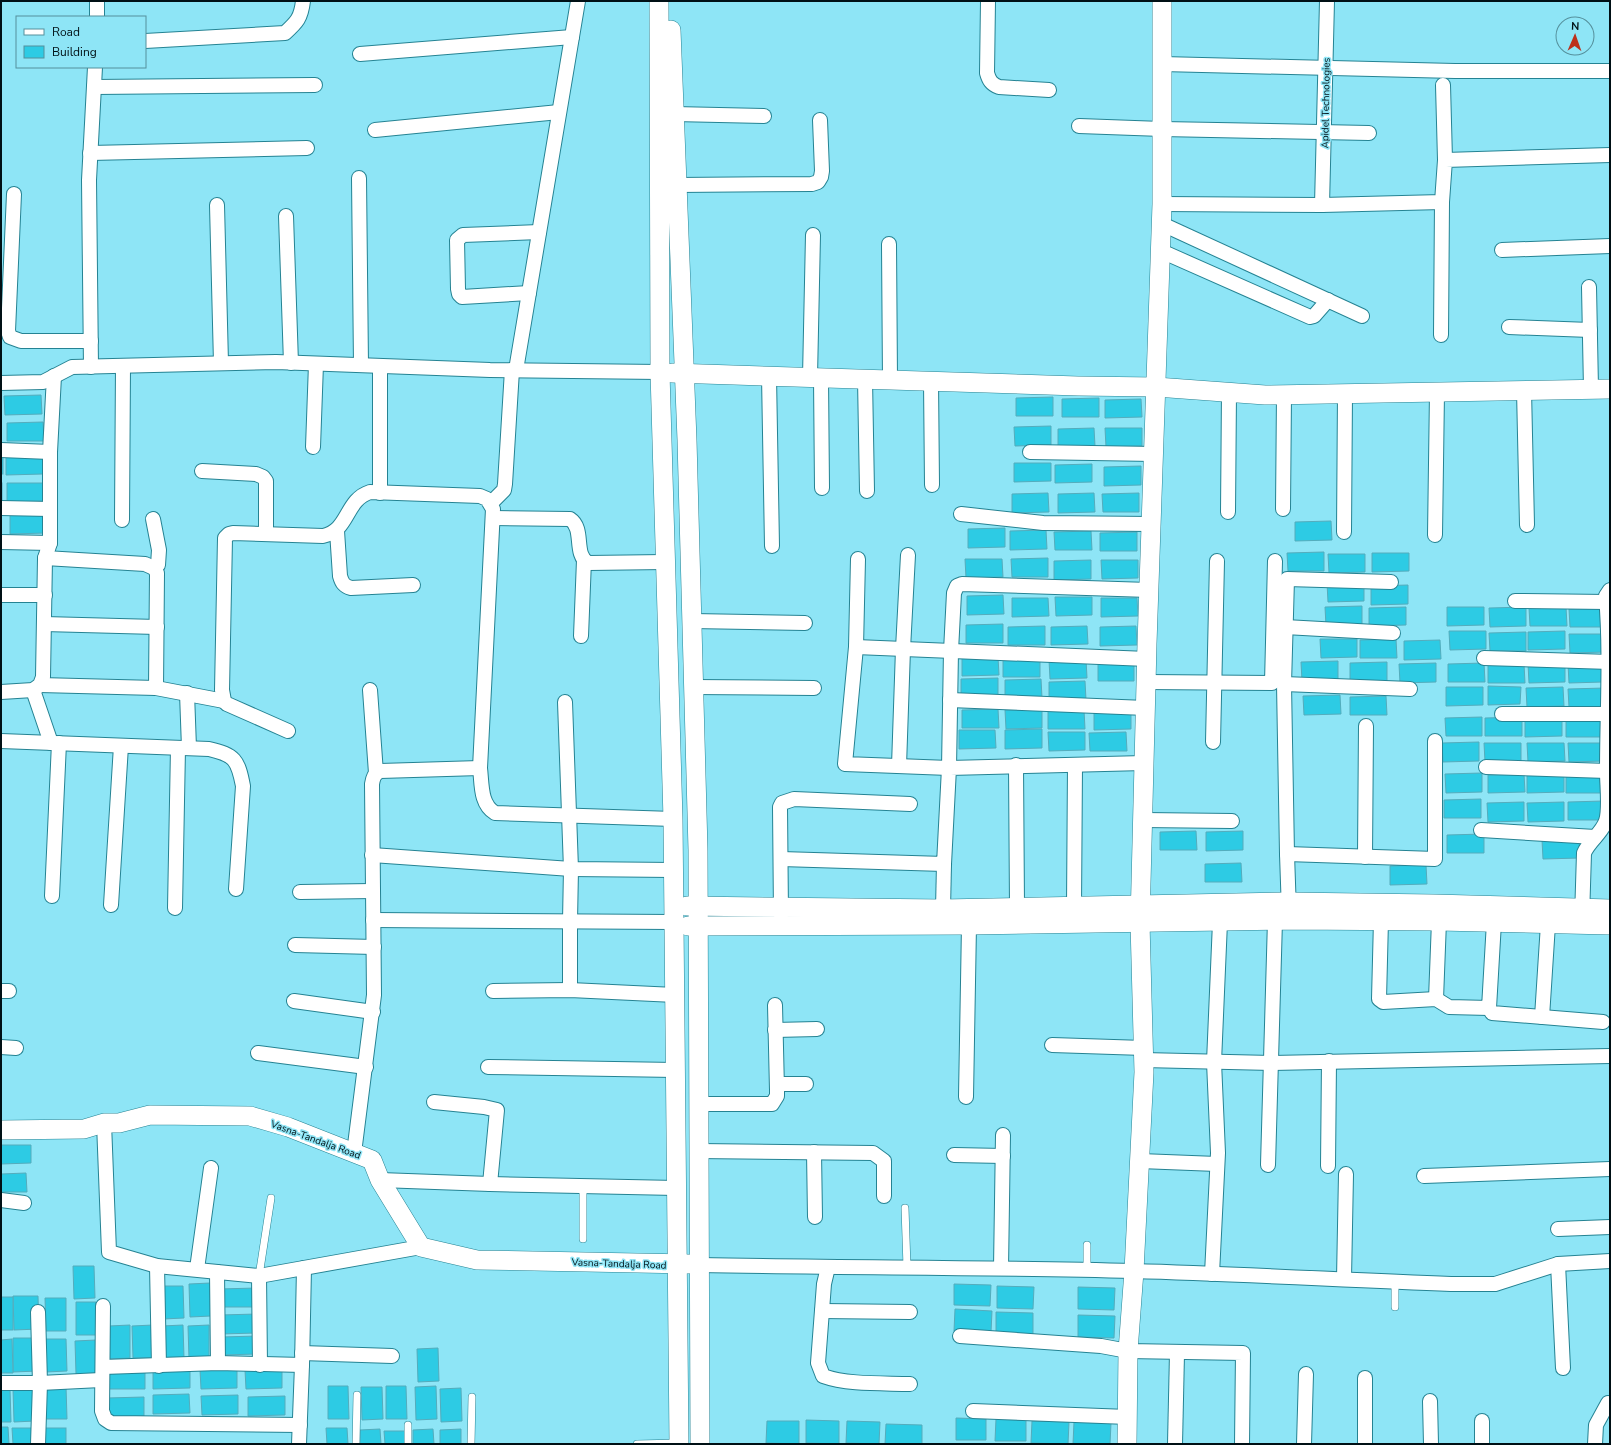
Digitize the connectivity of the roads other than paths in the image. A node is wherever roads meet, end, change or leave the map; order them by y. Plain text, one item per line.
1 (97, 1) edge
2 (303, 1) edge
3 (578, 1) edge
4 (988, 1) edge
5 (1162, 1) edge
6 (1327, 1) edge
7 (665, 2) edge
8 (97, 16) edge
9 (572, 37) junction
10 (146, 41) edge
11 (360, 54) dead end
12 (1162, 64) junction
13 (95, 68) edge
14 (1326, 68) junction
15 (1610, 71) edge
16 (315, 85) dead end
17 (1443, 85) dead end
18 (94, 87) junction
19 (1049, 90) dead end
20 (560, 112) junction
21 (674, 114) junction
22 (764, 116) dead end
23 (820, 120) dead end
24 (1079, 126) dead end
25 (1162, 129) junction
26 (375, 130) dead end
27 (1324, 132) junction
28 (1369, 133) dead end
29 (307, 148) dead end
30 (90, 153) junction
31 (1610, 155) edge
32 (1445, 160) junction
33 (359, 178) dead end
34 (676, 185) junction
35 (14, 194) dead end
36 (1442, 202) junction
37 (1162, 204) junction
38 (217, 205) dead end
39 (1322, 205) junction
40 (286, 216) dead end
41 (1162, 224) junction
42 (539, 232) junction
43 (813, 235) dead end
44 (889, 244) dead end
45 (1610, 246) edge
46 (6, 248) edge
47 (1502, 250) dead end
48 (1161, 251) junction
49 (1589, 287) dead end
50 (529, 293) junction
51 (1328, 300) junction
52 (1362, 316) dead end
53 (1509, 327) dead end
54 (1590, 330) junction
55 (1441, 335) dead end
56 (91, 341) junction
57 (221, 363) junction
58 (291, 363) junction
59 (316, 364) junction
60 (360, 365) junction
61 (123, 366) junction
62 (380, 366) junction
63 (91, 367) junction
64 (514, 370) junction
65 (660, 372) junction
66 (684, 373) junction
67 (54, 376) junction
68 (769, 376) junction
69 (815, 377) junction
70 (865, 379) junction
71 (890, 380) junction
72 (930, 381) junction
73 (1, 383) edge
74 (1156, 387) junction
75 (1591, 389) junction
76 (1610, 389) edge
77 (1524, 390) junction
78 (1229, 392) junction
79 (1437, 392) junction
80 (1345, 393) junction
81 (1284, 394) junction
82 (313, 447) dead end
83 (1, 450) edge
84 (50, 452) junction
85 (1030, 452) dead end
86 (1154, 454) junction
87 (202, 471) dead end
88 (932, 485) dead end
89 (822, 488) dead end
90 (867, 491) dead end
91 (380, 493) junction
92 (491, 503) junction
93 (1, 508) edge
94 (50, 509) junction
95 (1283, 509) dead end
96 (1228, 512) dead end
97 (960, 514) dead end
98 (492, 518) junction
99 (153, 519) dead end
100 (122, 520) dead end
101 (1151, 524) junction
102 (1527, 525) dead end
103 (337, 531) junction
104 (1344, 532) dead end
105 (266, 534) junction
106 (1435, 535) dead end
107 (1, 542) edge
108 (50, 543) junction
109 (772, 546) dead end
110 (908, 555) dead end
111 (45, 558) junction
112 (858, 559) dead end
113 (584, 560) junction
114 (1217, 560) dead end
115 (1275, 561) dead end
116 (665, 562) junction
117 (154, 568) junction
118 (1391, 582) dead end
119 (413, 585) dead end
120 (1149, 590) junction
121 (1, 595) edge
122 (44, 595) junction
123 (1608, 596) edge
124 (1515, 601) dead end
125 (692, 621) junction
126 (44, 624) junction
127 (805, 624) dead end
128 (157, 627) junction
129 (1285, 627) junction
130 (1393, 633) dead end
131 (581, 636) dead end
132 (856, 647) junction
133 (903, 649) junction
134 (951, 651) junction
135 (1484, 658) dead end
136 (1147, 659) junction
137 (1610, 662) edge
138 (1146, 682) junction
139 (1215, 683) junction
140 (1284, 684) junction
141 (36, 687) junction
142 (693, 687) junction
143 (156, 688) junction
144 (814, 688) dead end
145 (1410, 689) dead end
146 (370, 690) dead end
147 (1, 692) edge
148 (187, 694) junction
149 (950, 700) junction
150 (224, 701) junction
151 (565, 702) dead end
152 (1146, 708) junction
153 (1502, 714) dead end
154 (1610, 714) edge
155 (1366, 726) dead end
156 (288, 731) dead end
157 (1, 741) edge
158 (1435, 741) dead end
159 (1213, 742) dead end
160 (55, 743) junction
161 (121, 746) junction
162 (184, 748) junction
163 (1144, 763) junction
164 (1075, 765) junction
165 (899, 766) junction
166 (1016, 766) junction
167 (1486, 767) dead end
168 (480, 768) junction
169 (949, 768) junction
170 (1607, 771) junction
171 (376, 773) junction
172 (910, 804) dead end
173 (569, 815) junction
174 (673, 819) junction
175 (1143, 820) junction
176 (1232, 821) dead end
177 (1481, 830) dead end
178 (1595, 837) junction
179 (1287, 854) junction
180 (372, 855) junction
181 (1365, 856) junction
182 (781, 859) junction
183 (944, 864) junction
184 (571, 869) junction
185 (672, 870) junction
186 (236, 889) dead end
187 (373, 891) junction
188 (300, 892) dead end
189 (52, 896) dead end
190 (111, 905) dead end
191 (699, 905) junction
192 (1074, 906) junction
193 (1017, 907) junction
194 (175, 908) dead end
195 (943, 909) junction
196 (1610, 909) edge
197 (1140, 914) junction
198 (1285, 914) junction
199 (781, 916) junction
200 (1582, 916) junction
201 (674, 918) junction
202 (373, 920) junction
203 (1381, 920) junction
204 (570, 921) junction
205 (1439, 921) junction
206 (1220, 922) junction
207 (1494, 922) junction
208 (1548, 924) junction
209 (699, 925) junction
210 (968, 925) junction
211 (1610, 925) edge
212 (295, 945) dead end
213 (374, 947) junction
214 (570, 990) junction
215 (493, 991) dead end
216 (674, 995) junction
217 (1436, 999) junction
218 (294, 1001) dead end
219 (775, 1005) dead end
220 (1489, 1008) junction
221 (373, 1012) junction
222 (1542, 1017) junction
223 (1603, 1022) dead end
224 (817, 1029) dead end
225 (776, 1030) junction
226 (1052, 1045) dead end
227 (1, 1047) edge
228 (16, 1048) dead end
229 (258, 1052) dead end
230 (1144, 1054) junction
231 (1610, 1056) edge
232 (1329, 1061) junction
233 (1214, 1062) junction
234 (1272, 1063) junction
235 (366, 1067) junction
236 (488, 1067) dead end
237 (675, 1070) junction
238 (777, 1084) junction
239 (806, 1084) dead end
240 (966, 1097) dead end
241 (434, 1102) dead end
242 (699, 1104) junction
243 (104, 1123) junction
244 (1, 1130) edge
245 (1003, 1135) dead end
246 (698, 1151) junction
247 (814, 1152) junction
248 (354, 1153) junction
249 (954, 1155) dead end
250 (1003, 1156) junction
251 (1140, 1161) junction
252 (1217, 1164) junction
253 (1268, 1165) dead end
254 (1328, 1166) dead end
255 (211, 1168) dead end
256 (1610, 1169) edge
257 (1346, 1174) dead end
258 (1424, 1176) dead end
259 (380, 1180) junction
260 (490, 1184) junction
261 (583, 1186) junction
262 (676, 1188) junction
263 (884, 1196) dead end
264 (270, 1198) dead end
265 (1, 1200) edge
266 (24, 1203) dead end
267 (905, 1208) dead end
268 (815, 1217) dead end
269 (1610, 1227) edge
270 (1558, 1229) dead end
271 (582, 1239) dead end
272 (1087, 1245) dead end
273 (421, 1247) junction
274 (1610, 1261) edge
275 (676, 1264) junction
276 (1558, 1264) junction
277 (699, 1265) junction
278 (157, 1266) junction
279 (907, 1266) junction
280 (304, 1268) junction
281 (828, 1268) junction
282 (1001, 1268) junction
283 (197, 1269) junction
284 (1087, 1270) junction
285 (1134, 1271) junction
286 (217, 1272) junction
287 (1212, 1274) junction
288 (259, 1276) junction
289 (1344, 1279) junction
290 (1395, 1282) junction
291 (103, 1306) dead end
292 (1395, 1307) dead end
293 (822, 1311) junction
294 (38, 1312) dead end
295 (910, 1312) dead end
296 (960, 1336) dead end
297 (1128, 1351) junction
298 (1177, 1353) junction
299 (392, 1356) dead end
300 (302, 1359) junction
301 (218, 1363) junction
302 (260, 1365) junction
303 (159, 1366) junction
304 (1563, 1368) dead end
305 (102, 1374) junction
306 (1306, 1374) dead end
307 (1365, 1378) dead end
308 (1, 1383) edge
309 (40, 1383) junction
310 (910, 1384) dead end
311 (356, 1395) dead end
312 (472, 1397) dead end
313 (1430, 1401) dead end
314 (1608, 1403) dead end
315 (973, 1411) dead end
316 (1128, 1417) junction
317 (1482, 1421) dead end
318 (300, 1425) junction
319 (408, 1425) dead end
320 (38, 1444) edge
321 (299, 1444) edge
322 (356, 1444) edge
323 (408, 1444) edge
324 (471, 1444) edge
325 (637, 1444) edge
326 (678, 1444) edge
327 (700, 1444) edge
328 (1127, 1444) edge
329 (1176, 1444) edge
330 (1242, 1444) edge
331 (1304, 1444) edge
332 (1365, 1444) edge
333 (1431, 1444) edge
334 (1482, 1444) edge
335 (1595, 1444) edge

1 - 8 street
2 - 10 street
3 - 9 street
4 - 19 street
5 - 12 street
6 - 14 street, Apidel Technologies
7 - 21 street
7 - 65 street
9 - 11 street
9 - 20 street
12 - 14 street
12 - 25 street
13 - 18 street
14 - 15 street
14 - 27 street, Apidel Technologies
16 - 18 street
17 - 32 street
18 - 30 street
20 - 26 street
20 - 42 street
21 - 22 street
21 - 34 street
23 - 34 street
24 - 25 street
25 - 27 street
25 - 37 street
27 - 28 street
27 - 39 street, Apidel Technologies
29 - 30 street
30 - 56 street
31 - 32 street
32 - 36 street
33 - 60 street
34 - 66 street
35 - 46 street
36 - 39 street
36 - 55 street
37 - 39 street
37 - 41 street
38 - 57 street
40 - 58 street
41 - 48 street
41 - 51 street
42 - 50 street
42 - 50 street
43 - 69 street
44 - 71 street
45 - 47 street
46 - 56 street
48 - 51 street
48 - 74 street
49 - 54 street
50 - 64 street
51 - 52 street
53 - 54 street
54 - 75 street
56 - 63 street
57 - 58 street
57 - 61 street
58 - 59 street
59 - 60 street
59 - 82 street
60 - 62 street
61 - 63 street
61 - 100 street
62 - 64 street
62 - 91 street
63 - 67 street
64 - 65 street
64 - 92 street
65 - 66 street
65 - 116 street
66 - 68 street
66 - 125 street
67 - 73 street
67 - 84 street
68 - 69 street
68 - 109 street
69 - 70 street
69 - 89 street
70 - 71 street
70 - 90 street
71 - 72 street
72 - 74 street
72 - 88 street
74 - 78 street
74 - 86 street
75 - 76 street
75 - 77 street
77 - 79 street
77 - 102 street
78 - 81 street
78 - 96 street
79 - 80 street
79 - 106 street
80 - 81 street
80 - 104 street
81 - 95 street
83 - 84 street
84 - 94 street
85 - 86 street
86 - 101 street
87 - 105 street
91 - 92 street
91 - 103 street
92 - 98 street
93 - 94 street
94 - 108 street
97 - 101 street
98 - 113 street
98 - 168 street
99 - 117 street
101 - 120 street
103 - 105 street
103 - 119 street
105 - 150 street
107 - 108 street
108 - 111 street
110 - 133 street
111 - 117 street
111 - 122 street
112 - 132 street
113 - 116 street
113 - 131 street
114 - 139 street
115 - 139 street
116 - 174 street
117 - 128 street
118 - 129 street
120 - 134 street
120 - 136 street
121 - 122 street
122 - 126 street
123 - 124 street
123 - 137 street
125 - 127 street
125 - 142 street
126 - 128 street
126 - 141 street
128 - 143 street
129 - 130 street
129 - 140 street
132 - 133 street
132 - 165 street
133 - 134 street
133 - 165 street
134 - 136 street
134 - 149 street
135 - 137 street
136 - 138 street
137 - 154 street
138 - 139 street
138 - 152 street
139 - 159 street
140 - 145 street
140 - 179 street
141 - 143 street
141 - 147 street
141 - 160 street
142 - 144 street
142 - 191 street
143 - 148 street
146 - 171 street
148 - 150 street
148 - 162 street
149 - 152 street
149 - 169 street
150 - 156 street
151 - 173 street
152 - 163 street
153 - 154 street
154 - 170 street
155 - 181 street
157 - 160 street
158 - 181 street
160 - 161 street
160 - 189 street
161 - 162 street
161 - 190 street
162 - 186 street
162 - 194 street
163 - 164 street
163 - 175 street
164 - 166 street
164 - 192 street
165 - 169 street
166 - 169 street
166 - 193 street
167 - 170 street
168 - 171 street
168 - 173 street
169 - 183 street
170 - 178 street
171 - 180 street
172 - 182 street
173 - 174 street
173 - 184 street
174 - 185 street
175 - 176 street
175 - 197 street
177 - 178 street
178 - 200 street
179 - 181 street
179 - 198 street
180 - 184 street
180 - 187 street
182 - 183 street
182 - 199 street
183 - 195 street
184 - 185 street
184 - 204 street
185 - 201 street
187 - 188 street
187 - 202 street
191 - 199 street
191 - 201 street
191 - 209 street
192 - 193 street
192 - 197 street
193 - 195 street
195 - 199 street
196 - 200 street
197 - 198 street
197 - 206 street
197 - 210 street
197 - 230 street
198 - 200 street
198 - 203 street
198 - 206 street
198 - 234 street
199 - 209 street
199 - 210 street
200 - 208 street
200 - 211 street
201 - 204 street
201 - 209 street
201 - 216 street
202 - 204 street
202 - 213 street
203 - 205 street
203 - 217 street
204 - 214 street
205 - 207 street
205 - 217 street
206 - 233 street
207 - 208 street
207 - 220 street
208 - 222 street
209 - 242 street
210 - 240 street
212 - 213 street
213 - 221 street
214 - 215 street
214 - 216 street
216 - 237 street
217 - 220 street
218 - 221 street
219 - 225 street
220 - 222 street
221 - 235 street
222 - 223 street
224 - 225 street
225 - 238 street
226 - 230 street
227 - 228 street
229 - 235 street
230 - 233 street
230 - 251 street
231 - 232 street
232 - 234 street
232 - 254 street
233 - 234 street
233 - 252 street
234 - 253 street
235 - 248 street
236 - 237 street
237 - 262 street
238 - 239 street
238 - 242 street
241 - 260 street
242 - 246 street
243 - 244 street, Vasna-Tandalja Road
243 - 248 street, Vasna-Tandalja Road
243 - 278 street
245 - 250 street
246 - 247 street
246 - 277 street
247 - 263 street
247 - 268 street
248 - 259 street, Vasna-Tandalja Road
249 - 250 street
250 - 282 street
251 - 252 street
251 - 285 street
252 - 287 street
255 - 283 street
256 - 258 street
257 - 289 street
259 - 260 street
259 - 273 street, Vasna-Tandalja Road
260 - 261 street
261 - 262 street
261 - 271 lane
262 - 275 street
264 - 288 lane
265 - 266 street
267 - 279 lane
269 - 270 street
272 - 284 lane
273 - 275 street, Vasna-Tandalja Road
273 - 280 street
274 - 276 street
275 - 277 street, Vasna-Tandalja Road
275 - 326 street
276 - 290 street
276 - 304 street
277 - 281 street
277 - 327 street
278 - 283 street
278 - 303 street
279 - 281 street
279 - 282 street
280 - 288 street
280 - 300 street
281 - 293 street
282 - 284 street
283 - 286 street
284 - 285 street
285 - 287 street
285 - 297 street
286 - 288 street
286 - 301 street
287 - 289 street
288 - 302 street
289 - 290 street
290 - 292 lane
291 - 305 street
293 - 295 street
293 - 310 street
294 - 309 street
296 - 297 street
297 - 298 street
297 - 316 street
298 - 329 street
298 - 330 street
299 - 300 street
300 - 302 street
300 - 318 street
301 - 302 street
301 - 303 street
303 - 305 street
305 - 309 street
305 - 318 street
306 - 331 street
307 - 332 street
308 - 309 street
309 - 320 street
311 - 322 lane
312 - 324 lane
313 - 333 street
314 - 335 street
315 - 316 street
316 - 328 street
317 - 334 street
318 - 321 street
319 - 323 lane
325 - 326 lane

